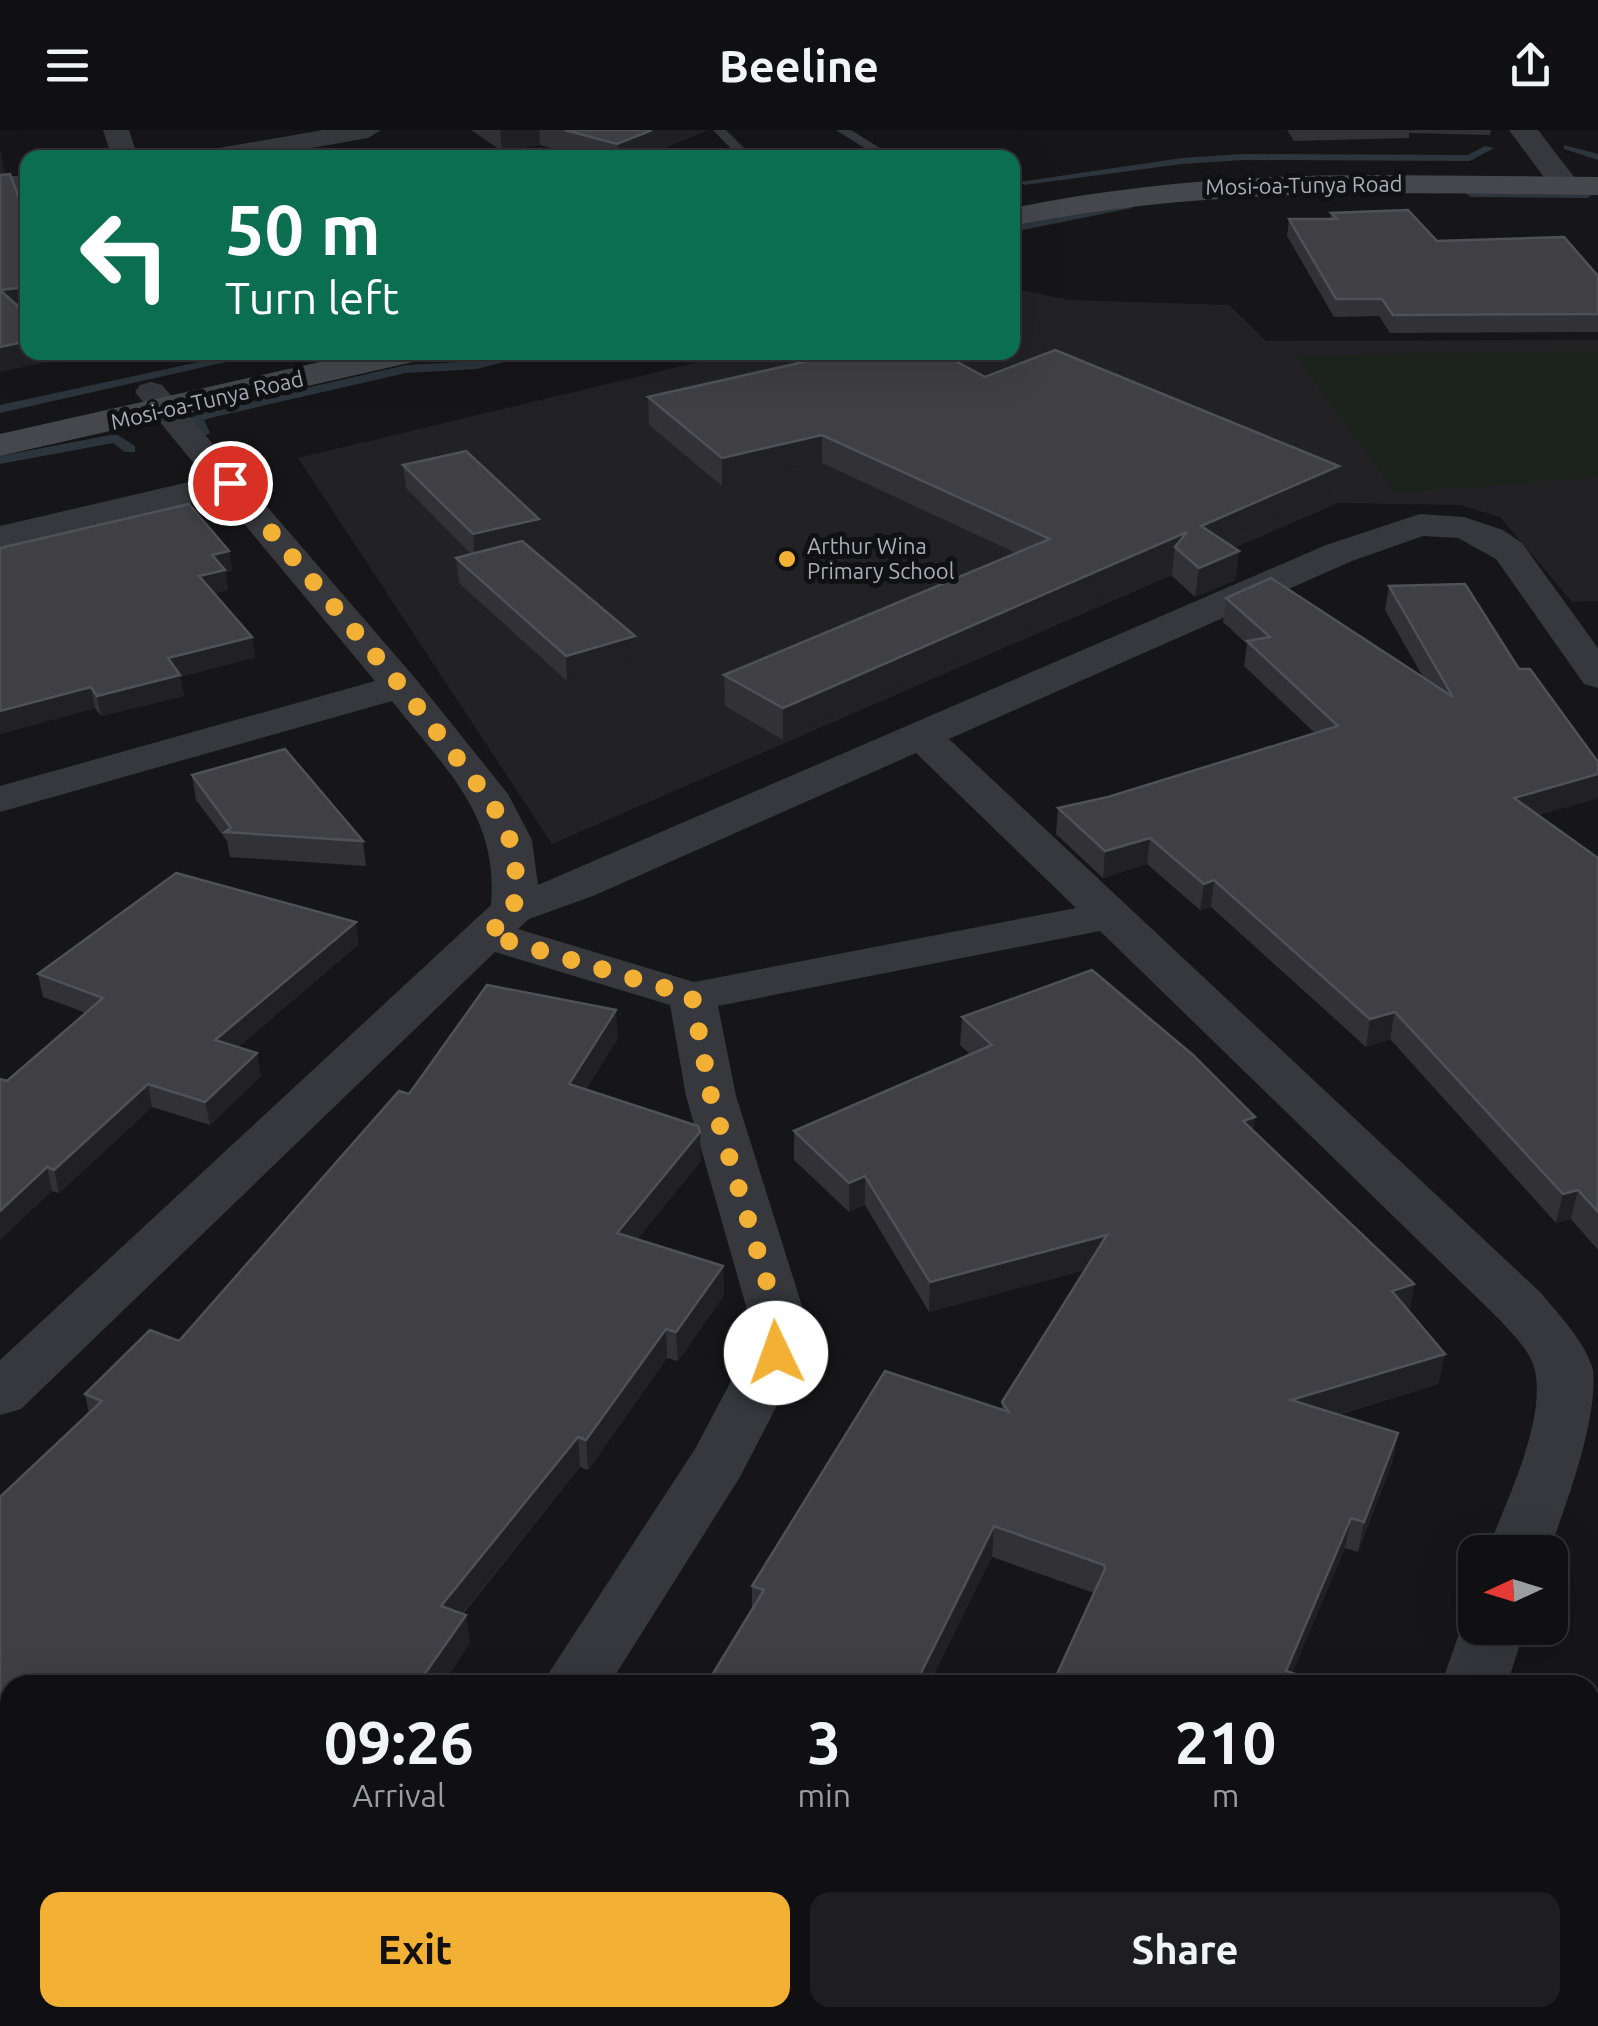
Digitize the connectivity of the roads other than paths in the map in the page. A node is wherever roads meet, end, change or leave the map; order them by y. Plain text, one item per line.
1 (368, 130) edge
2 (720, 130) edge
3 (842, 130) edge
4 (1524, 130) edge
5 (253, 150) edge
6 (740, 150) edge
7 (876, 150) edge
8 (1598, 170) edge
9 (1561, 178) junction
10 (1598, 186) edge
11 (1020, 194) edge
12 (1020, 215) edge
13 (299, 360) edge
14 (371, 360) edge
15 (158, 401) junction
16 (0, 424) edge
17 (0, 445) edge
18 (230, 483) junction
19 (0, 537) edge
20 (1598, 676) edge
21 (401, 686) junction
22 (921, 735) junction
23 (0, 799) edge
24 (1108, 916) junction
25 (501, 922) junction
26 (692, 996) junction
27 (0, 1394) edge
28 (1524, 1535) edge
29 (1487, 1645) edge
30 (580, 1675) edge
31 (1477, 1675) edge

1 - 5 street
2 - 6 lane
3 - 7 lane
4 - 9 street
8 - 9 main road, Mosi-oa-Tunya Road
9 - 10 main road, Mosi-oa-Tunya Road
9 - 11 main road, Mosi-oa-Tunya Road
9 - 12 main road, Mosi-oa-Tunya Road
13 - 15 main road, Mosi-oa-Tunya Road
14 - 15 main road, Mosi-oa-Tunya Road
15 - 16 main road, Mosi-oa-Tunya Road
15 - 17 main road, Mosi-oa-Tunya Road
15 - 18 street
18 - 19 street
18 - 21 street
20 - 22 street
21 - 23 street
21 - 25 street
22 - 24 street
22 - 25 street
24 - 26 street
24 - 28 street
25 - 26 street
25 - 27 street
26 - 30 street
29 - 31 street

